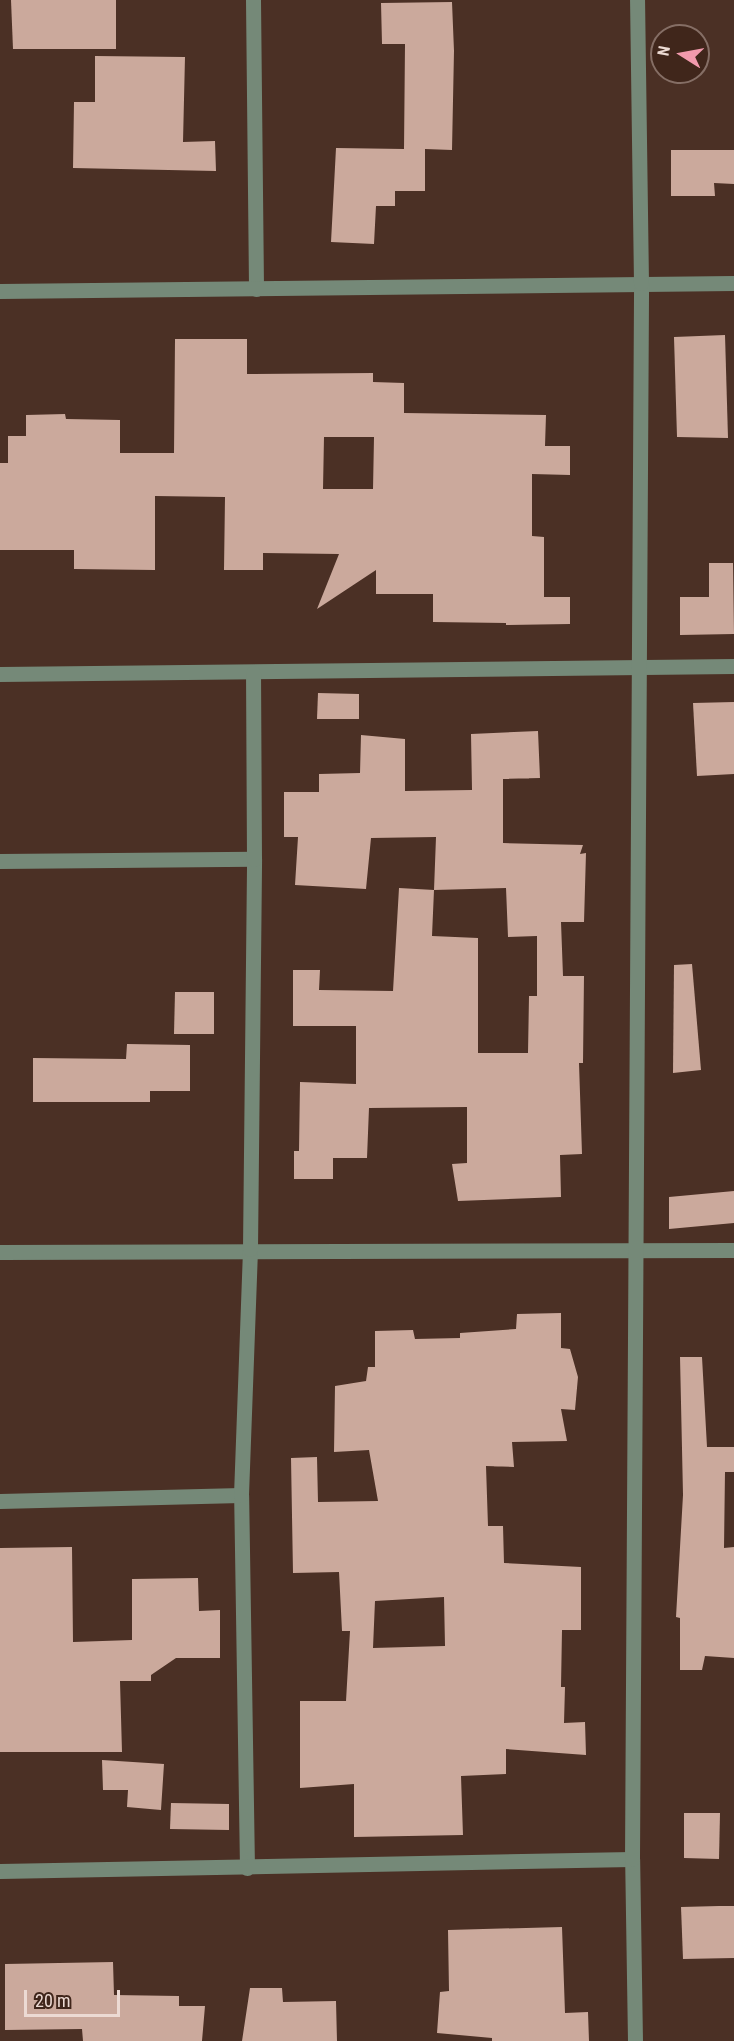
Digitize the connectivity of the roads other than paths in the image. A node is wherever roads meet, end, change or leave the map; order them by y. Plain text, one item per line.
1 (253, 0) edge
2 (637, 0) edge
3 (641, 283) junction
4 (734, 283) edge
5 (256, 289) junction
6 (0, 291) edge
7 (639, 666) junction
8 (734, 666) edge
9 (253, 673) junction
10 (0, 674) edge
11 (254, 860) junction
12 (0, 861) edge
13 (250, 1249) junction
14 (734, 1250) edge
15 (637, 1251) junction
16 (0, 1252) edge
17 (241, 1495) junction
18 (0, 1502) edge
19 (632, 1859) junction
20 (247, 1868) junction
21 (0, 1871) edge
22 (635, 2041) edge

1 - 5 street
2 - 3 street
3 - 4 street
3 - 5 street
3 - 7 street
5 - 6 street
7 - 8 street
7 - 9 street
7 - 15 street
9 - 10 street
9 - 11 street
11 - 12 street
11 - 13 street
13 - 15 street
13 - 16 street
13 - 17 street
14 - 15 street
15 - 19 street
17 - 18 street
17 - 20 street
19 - 20 street
19 - 22 street
20 - 21 street

